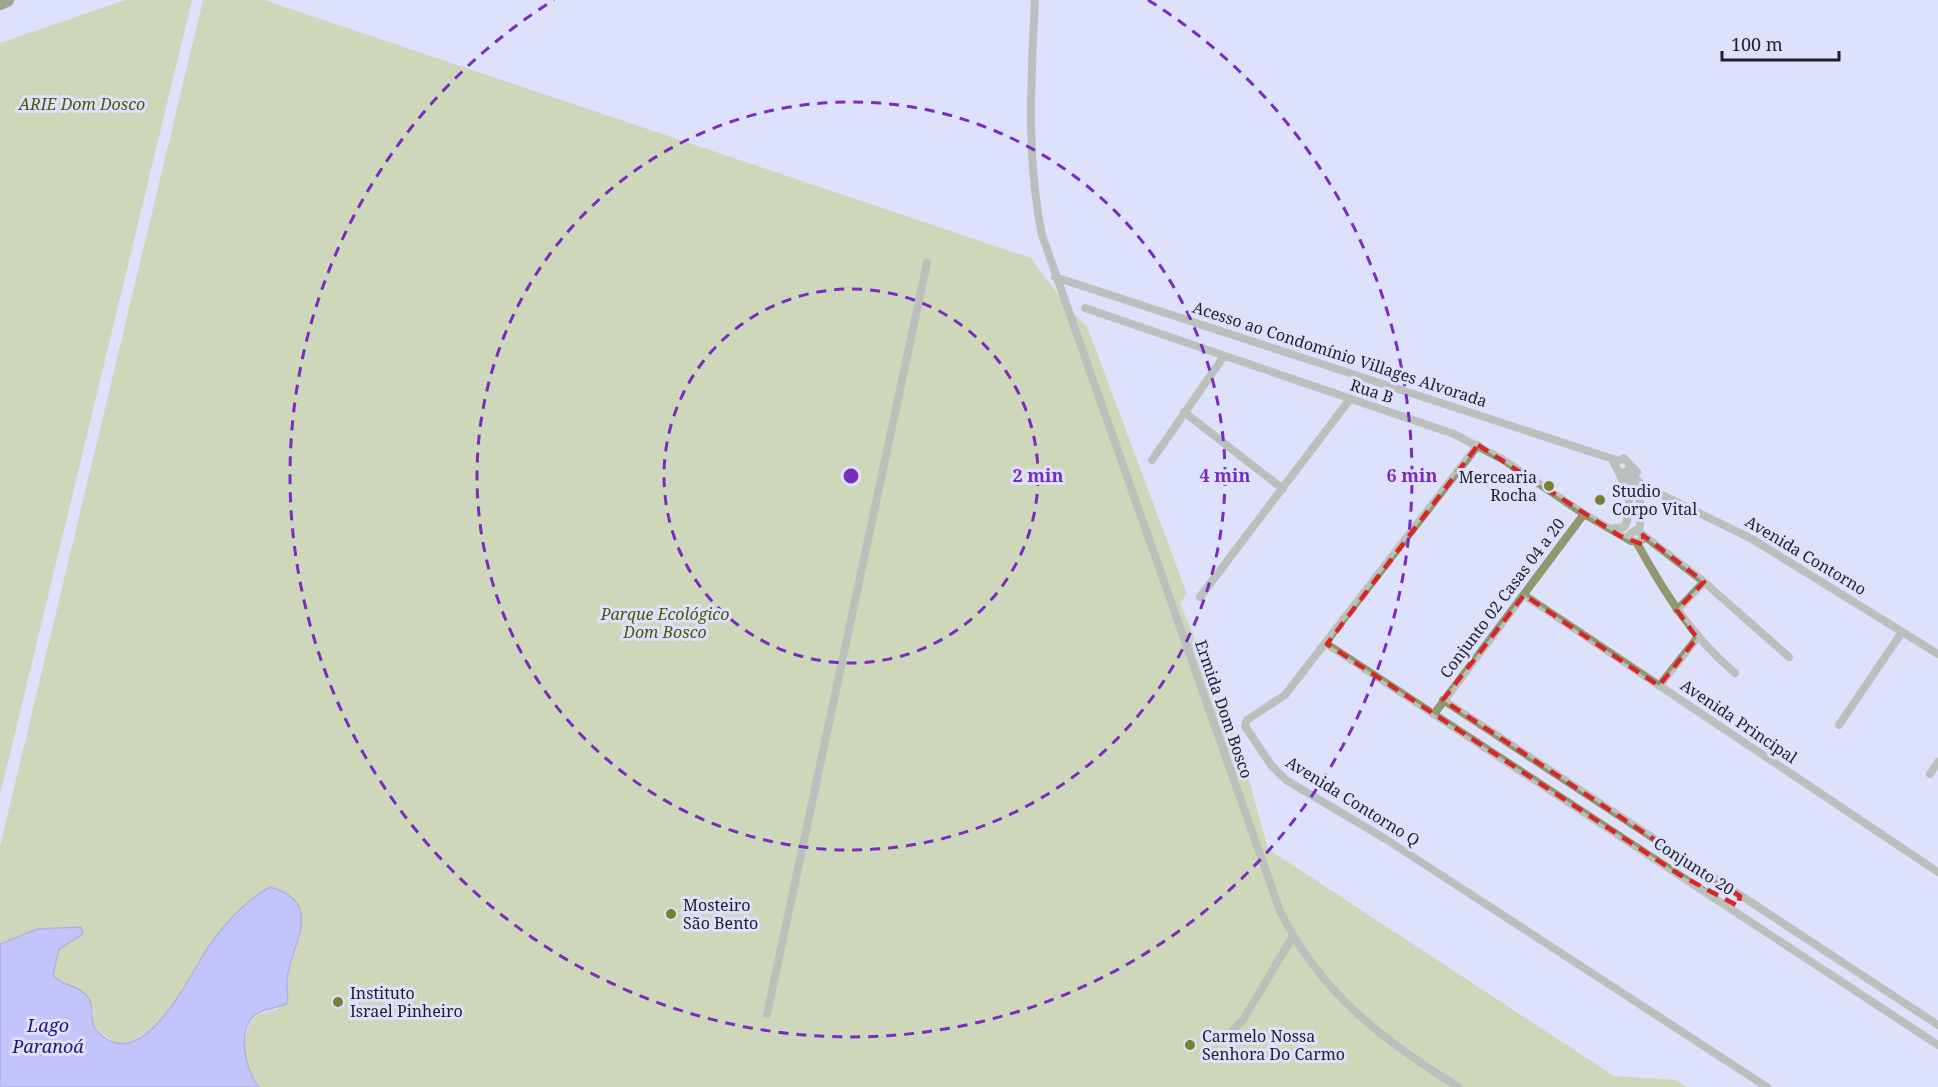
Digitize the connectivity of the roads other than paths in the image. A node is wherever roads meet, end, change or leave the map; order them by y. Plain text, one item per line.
1 (7, 0) edge
2 (1035, 0) edge
3 (0, 3) edge
4 (927, 263) dead end
5 (1055, 277) junction
6 (1085, 308) dead end
7 (1224, 356) junction
8 (1350, 399) junction
9 (1184, 412) junction
10 (1478, 445) junction
11 (1152, 460) dead end
12 (1616, 460) junction
13 (1626, 471) junction
14 (1283, 489) junction
15 (1584, 514) junction
16 (1626, 524) junction
17 (1610, 529) junction
18 (1641, 530) junction
19 (1633, 540) junction
20 (1704, 582) junction
21 (1524, 595) junction
22 (1200, 597) dead end
23 (1677, 610) junction
24 (1902, 632) junction
25 (1697, 638) junction
26 (1327, 644) junction
27 (1938, 654) edge
28 (1789, 657) dead end
29 (1736, 673) dead end
30 (1659, 686) junction
31 (1443, 700) junction
32 (1434, 714) junction
33 (1839, 725) dead end
34 (1938, 762) edge
35 (1930, 774) dead end
36 (1938, 872) edge
37 (1740, 896) junction
38 (1718, 899) junction
39 (1769, 915) junction
40 (1748, 919) junction
41 (1293, 936) junction
42 (767, 1014) dead end
43 (1938, 1025) edge
44 (1226, 1037) dead end
45 (1938, 1045) edge
46 (1458, 1087) edge
47 (1767, 1087) edge

1 - 3 main road
2 - 5 street, Ermida Dom Bosco
4 - 42 street
5 - 12 street, Acesso ao Condomínio Villages Alvorada
5 - 41 street, Ermida Dom Bosco
6 - 7 street, Rua B
7 - 8 street, Rua B
7 - 9 street
8 - 10 street, Rua B
8 - 14 street
9 - 11 street
9 - 14 street
10 - 15 street, Rua B
10 - 26 street, Avenida Contorno Q
12 - 13 street
12 - 13 street, Acesso ao Condomínio Villages Alvorada
13 - 16 street
13 - 18 street
13 - 24 street, Avenida Contorno
14 - 22 street
15 - 17 street, Rua B
15 - 21 street, Conjunto 02 Casas 04 a 20
16 - 17 street
16 - 18 street
16 - 19 street
17 - 19 street, Rua B
18 - 19 street
18 - 20 street
19 - 23 street, Rua B
20 - 23 street
20 - 28 street
21 - 30 street, Avenida Principal
21 - 31 street, Conjunto 02 Casas 04 a 20
23 - 25 street, Rua B
24 - 27 street, Avenida Contorno
24 - 33 street
25 - 29 street, Rua B
25 - 30 street
26 - 32 street, Conjunto 20
26 - 47 street, Avenida Contorno Q
30 - 36 street, Avenida Principal
31 - 32 street, Conjunto 02 Casas 04 a 20
31 - 37 street, Conjunto 20
32 - 38 street, Conjunto 20
34 - 35 street
37 - 38 street
37 - 39 street, Conjunto 20
38 - 40 street, Conjunto 20
39 - 40 street
39 - 43 street, Conjunto 20
40 - 45 street, Conjunto 20
41 - 44 street
41 - 46 street, Ermida Dom Bosco

